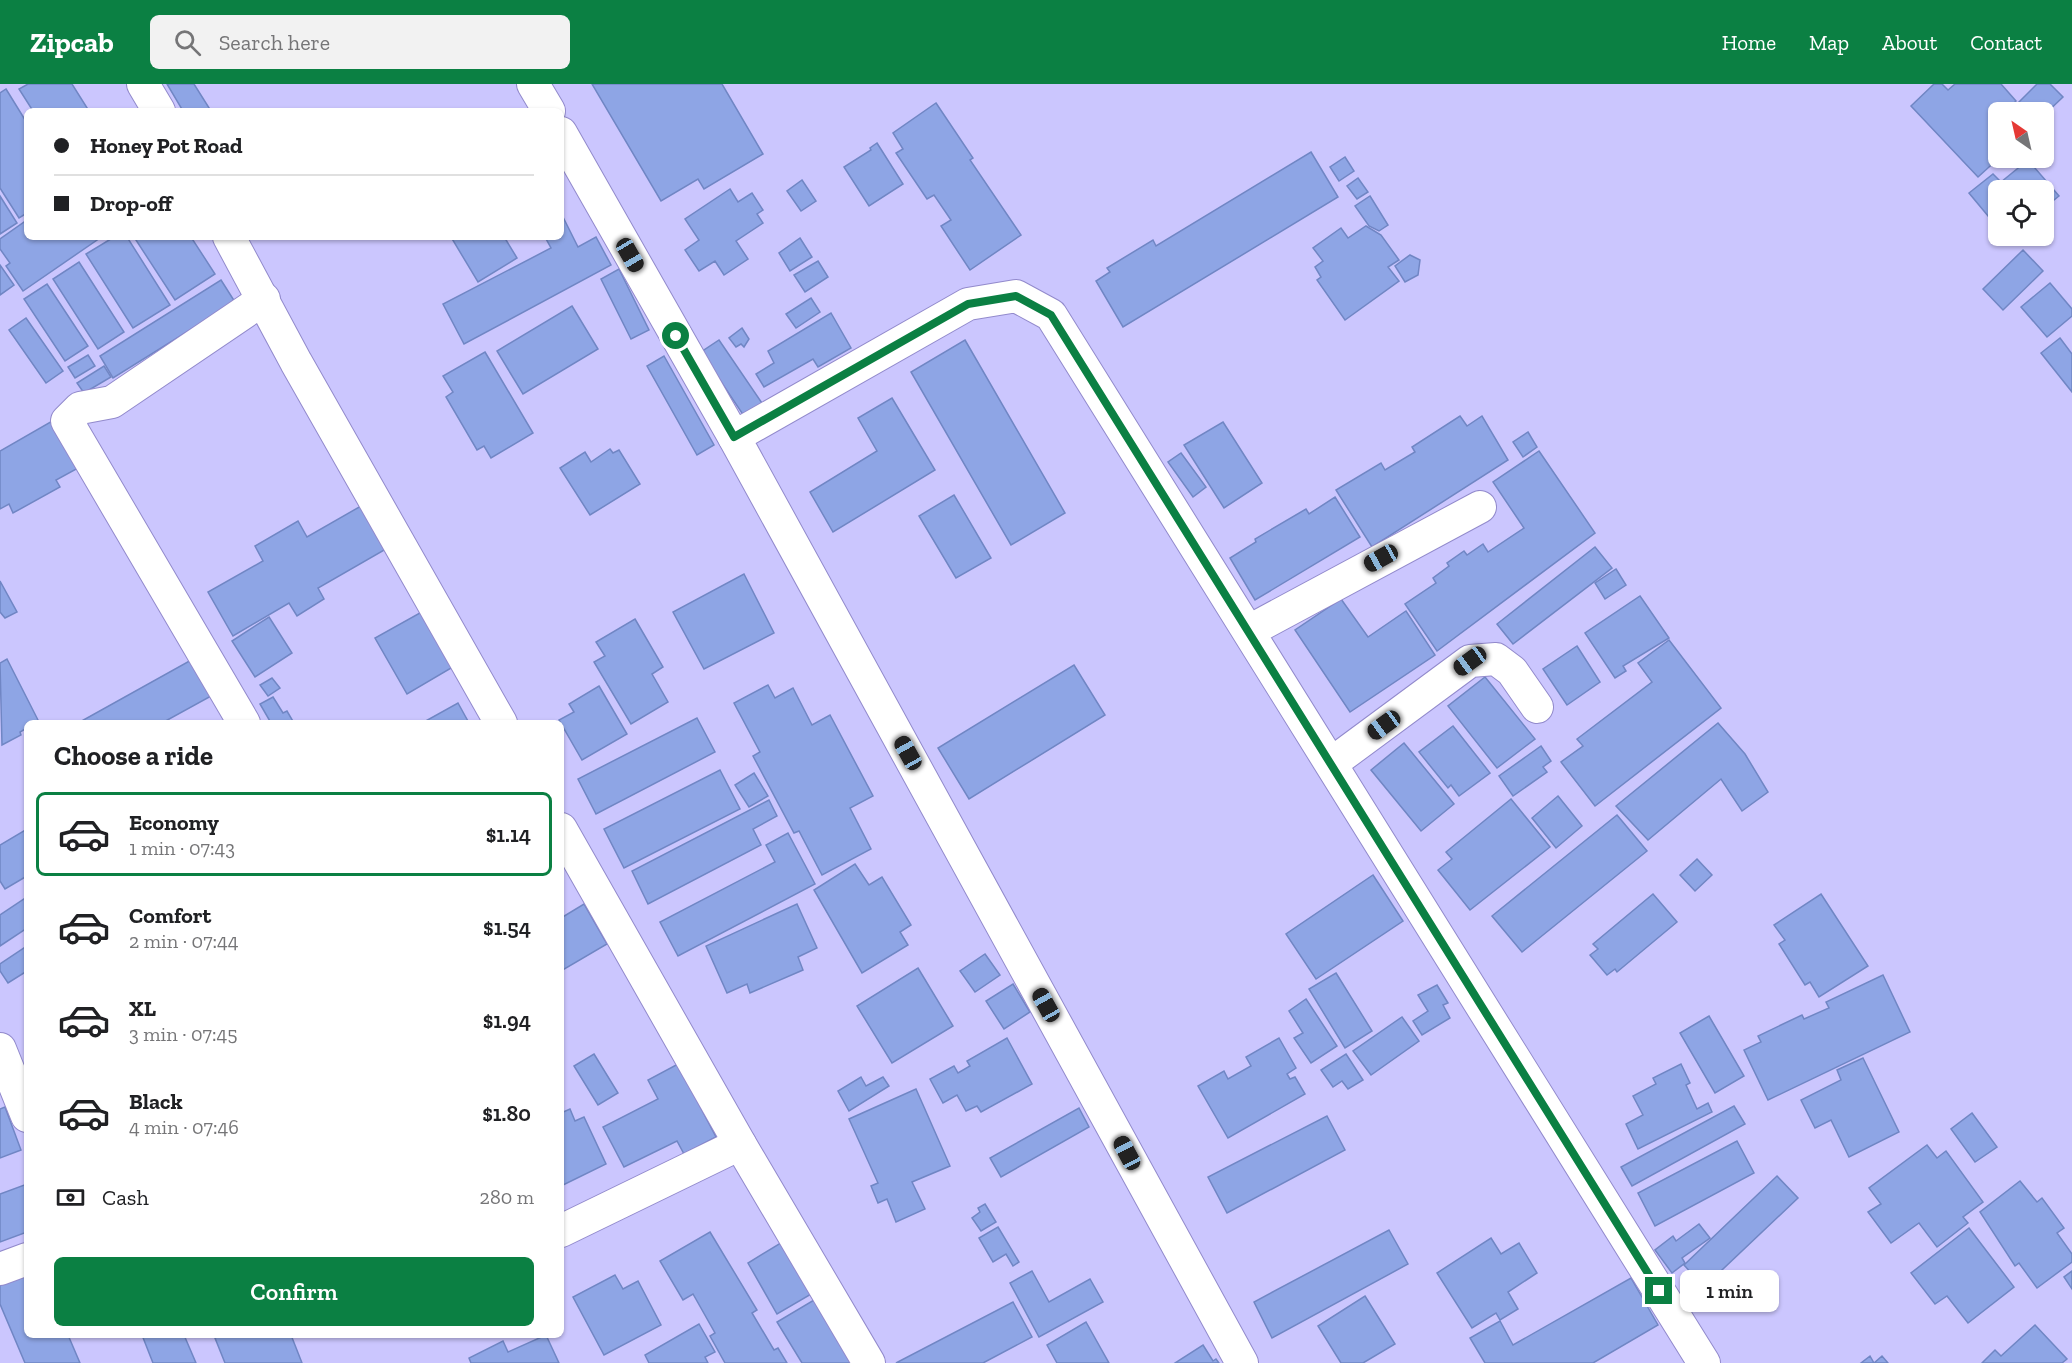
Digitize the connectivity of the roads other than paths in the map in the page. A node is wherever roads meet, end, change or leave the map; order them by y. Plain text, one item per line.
1 (143, 84) edge
2 (533, 84) edge
3 (157, 108) edge
4 (547, 108) edge
5 (564, 138) edge
6 (231, 240) edge
7 (264, 299) junction
8 (734, 437) junction
9 (1479, 507) dead end
10 (1249, 631) junction
11 (1537, 707) dead end
12 (242, 720) edge
13 (499, 720) edge
14 (1332, 762) junction
15 (564, 834) edge
16 (0, 1049) edge
17 (24, 1109) edge
18 (740, 1144) junction
19 (564, 1230) edge
20 (24, 1260) edge
21 (0, 1269) edge
22 (868, 1363) edge
23 (1242, 1363) edge
24 (1704, 1363) edge

1 - 3 street
2 - 4 street
5 - 8 street
6 - 7 street
7 - 12 street
7 - 13 street
8 - 10 street
8 - 23 street
9 - 10 street
10 - 14 street
11 - 14 street
14 - 24 street
15 - 18 street
16 - 17 street
18 - 19 street
18 - 22 street
20 - 21 street

